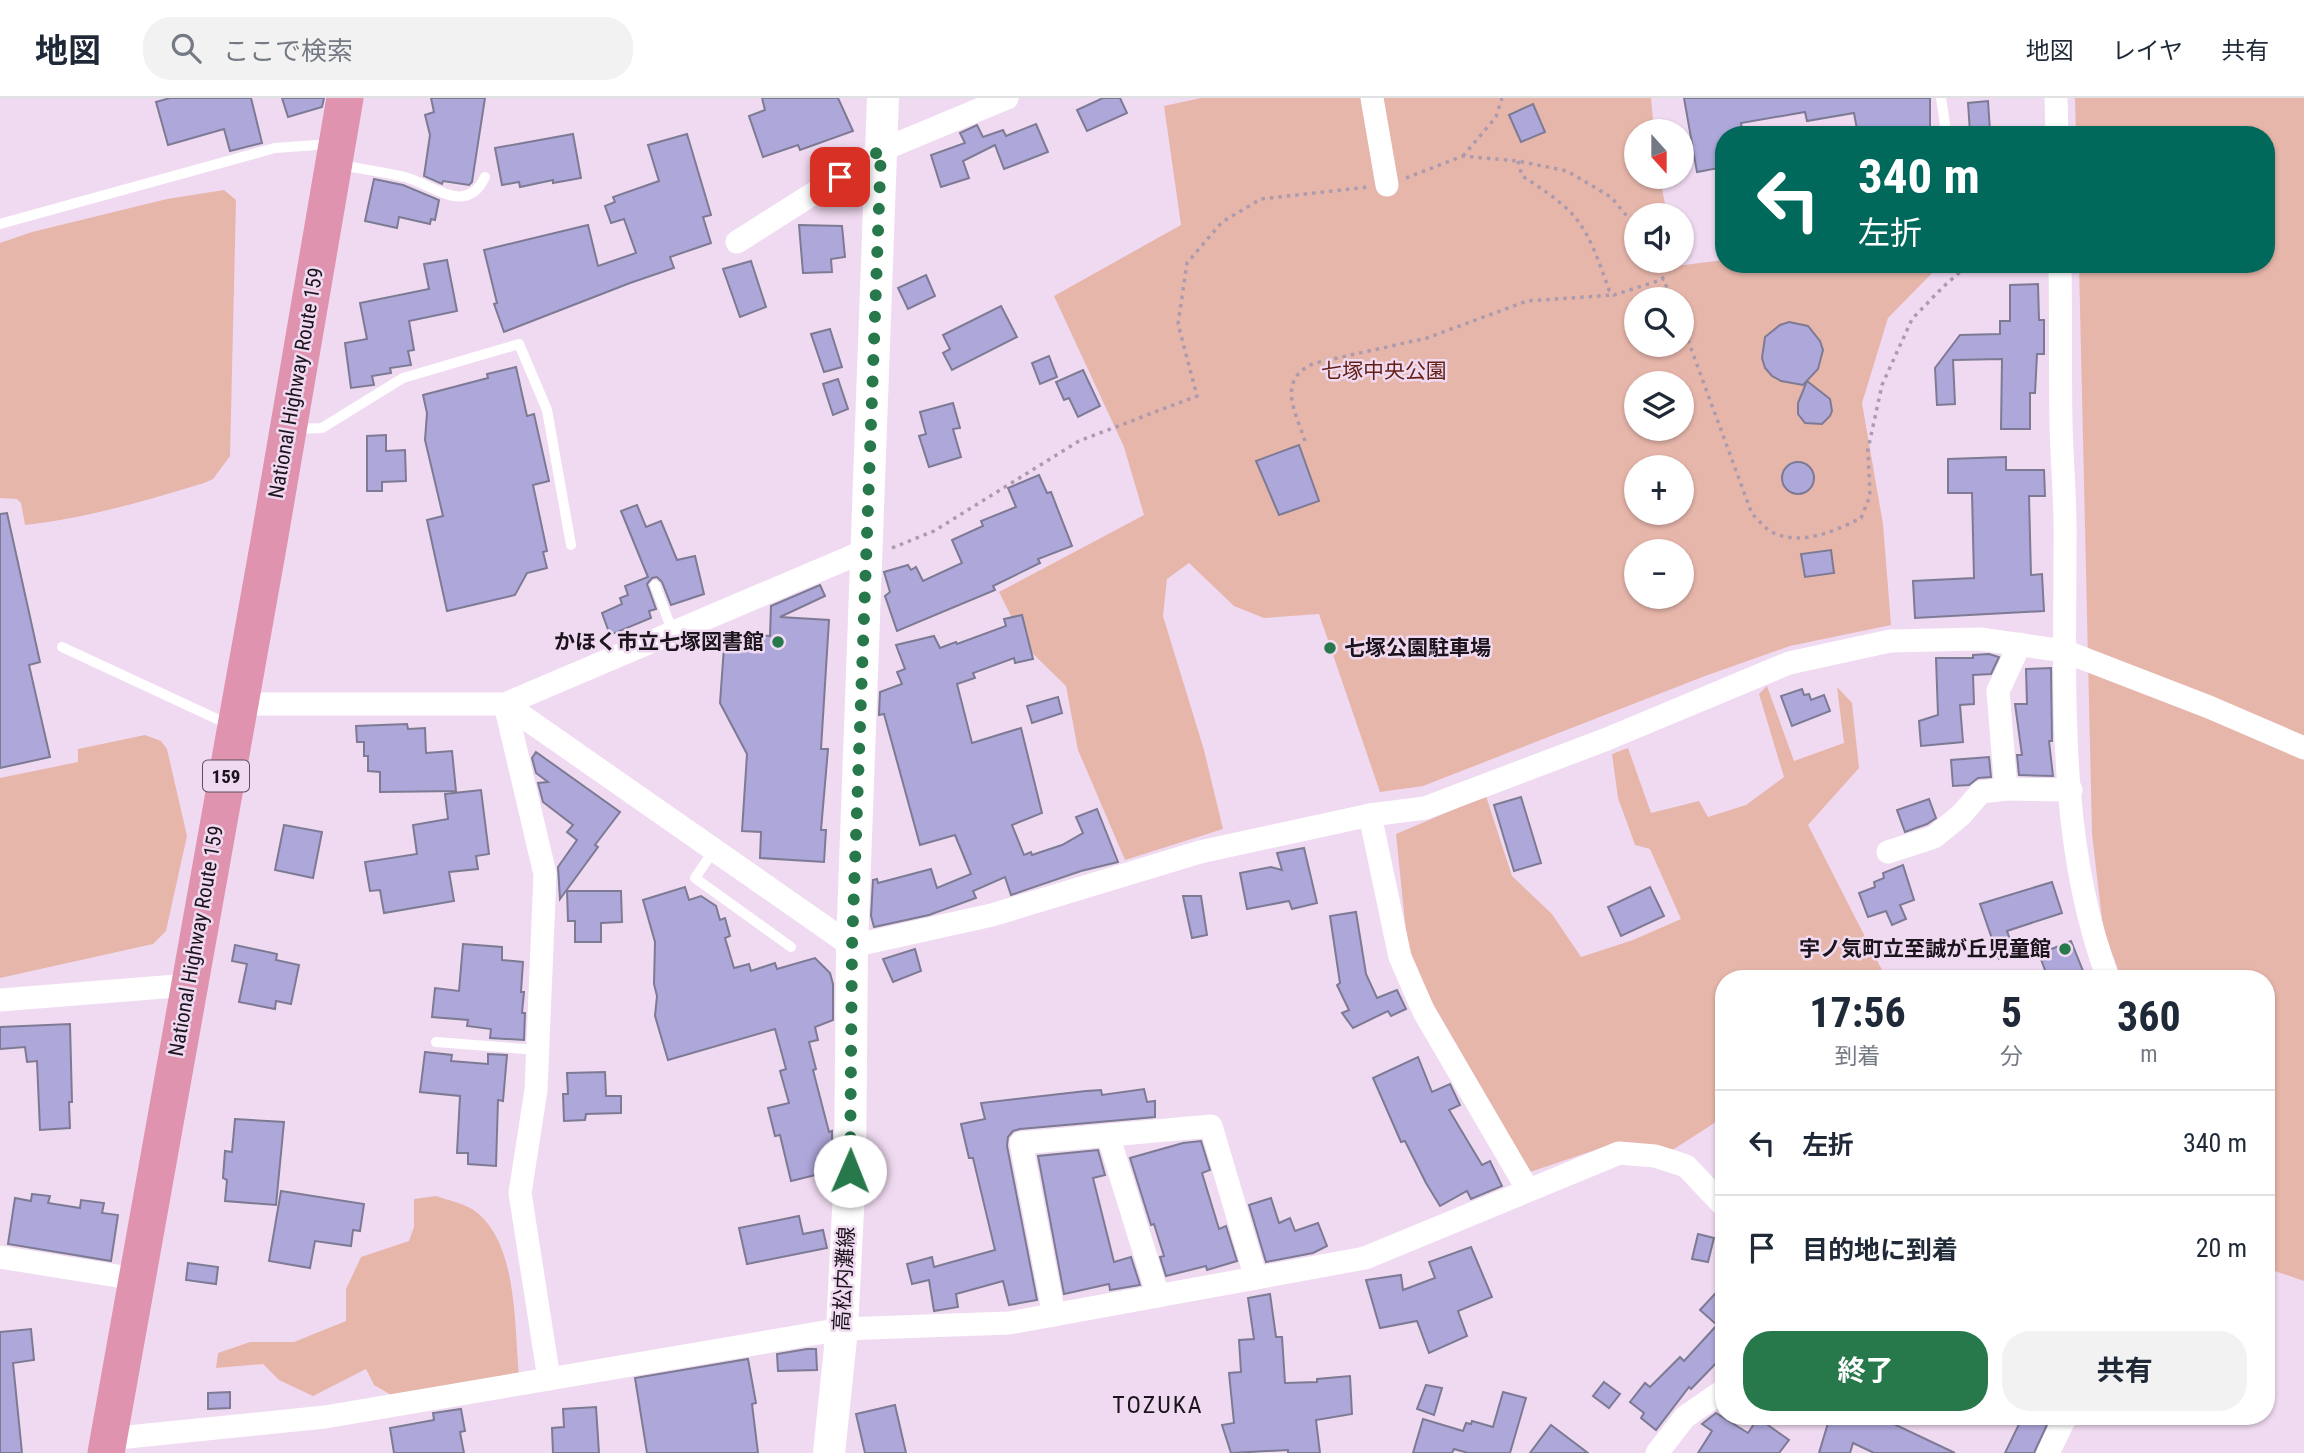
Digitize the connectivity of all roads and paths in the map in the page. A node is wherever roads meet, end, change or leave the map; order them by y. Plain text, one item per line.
1 (345, 98) edge
2 (883, 98) edge
3 (1007, 98) edge
4 (1372, 98) edge
5 (1502, 98) edge
6 (1941, 98) edge
7 (2056, 98) edge
8 (1945, 126) edge
9 (2057, 126) edge
10 (881, 150) junction
11 (336, 154) junction
12 (1463, 156) junction
13 (1518, 160) junction
14 (485, 177) dead end
15 (1387, 185) junction
16 (1624, 213) edge
17 (0, 224) edge
18 (737, 242) dead end
19 (1661, 273) edge
20 (1959, 273) edge
21 (2060, 273) edge
22 (1664, 279) junction
23 (1667, 287) edge
24 (1614, 295) junction
25 (1694, 357) edge
26 (287, 430) junction
27 (1305, 441) dead end
28 (571, 545) dead end
29 (867, 550) junction
30 (655, 585) dead end
31 (673, 633) junction
32 (2020, 644) junction
33 (62, 646) dead end
34 (2064, 651) junction
35 (505, 704) junction
36 (236, 716) junction
37 (2304, 748) edge
38 (2006, 789) junction
39 (2071, 790) junction
40 (1370, 815) junction
41 (714, 850) junction
42 (1888, 852) dead end
43 (852, 946) junction
44 (791, 947) dead end
45 (2106, 970) edge
46 (189, 985) junction
47 (0, 1000) edge
48 (436, 1042) dead end
49 (538, 1050) junction
50 (1108, 1135) junction
51 (1528, 1190) junction
52 (1715, 1197) edge
53 (0, 1257) edge
54 (1256, 1278) junction
55 (136, 1279) junction
56 (1158, 1296) junction
57 (1054, 1315) junction
58 (842, 1329) junction
59 (549, 1379) junction
60 (1715, 1396) edge
61 (2062, 1425) edge
62 (107, 1446) edge
63 (829, 1453) edge
64 (1657, 1453) edge
65 (2048, 1453) edge

1 - 11 highway, National Highway Route 159 / 159
2 - 10 main road, 高松内灘線
3 - 10 street
4 - 15 street
5 - 12 path
6 - 8 lane
7 - 9 street
10 - 18 street
10 - 29 main road, 高松内灘線
11 - 14 lane
11 - 17 lane
11 - 26 highway, National Highway Route 159 / 159
12 - 13 path
12 - 15 path
13 - 16 path
13 - 24 path
15 - 29 path
19 - 22 path
20 - 25 path
21 - 34 street
22 - 23 path
22 - 24 path
24 - 27 path
26 - 28 lane
26 - 36 highway, National Highway Route 159 / 159
29 - 31 street
29 - 43 main road, 高松内灘線
30 - 31 lane
31 - 35 street
32 - 34 street
32 - 38 street
32 - 40 street
33 - 36 lane
34 - 37 street
34 - 39 street
35 - 36 street
35 - 41 street
35 - 49 street
36 - 46 highway, National Highway Route 159 / 159
38 - 39 street
38 - 42 street
39 - 45 street
40 - 43 street
40 - 51 street
41 - 43 street
41 - 44 lane
43 - 58 main road, 高松内灘線
46 - 47 street
46 - 55 highway, National Highway Route 159 / 159
48 - 49 lane
49 - 59 street
50 - 54 street
50 - 56 street
50 - 57 street
51 - 52 street
51 - 54 street
53 - 55 street
54 - 56 street
55 - 62 highway, National Highway Route 159 / 159
56 - 57 street
57 - 58 street
58 - 59 street
58 - 63 main road, 高松内灘線
59 - 62 street
60 - 64 street
61 - 65 street

